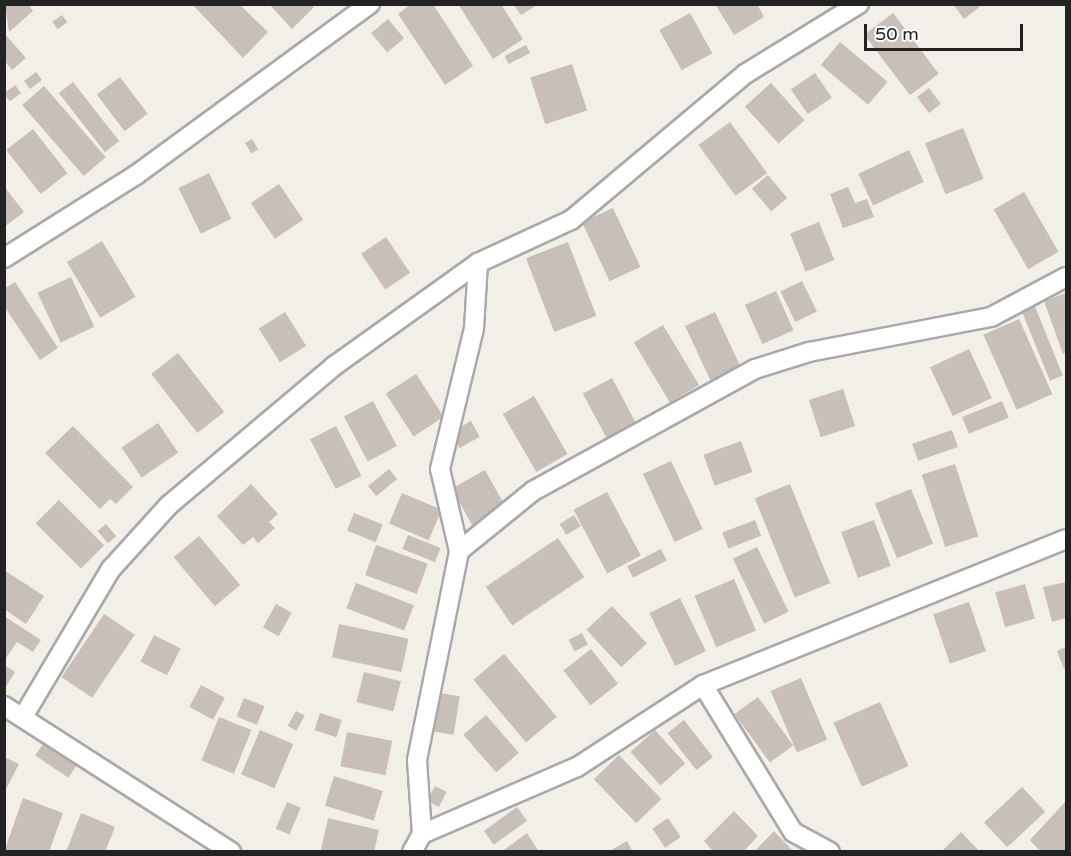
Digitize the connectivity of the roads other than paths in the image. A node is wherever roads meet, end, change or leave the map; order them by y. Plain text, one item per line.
1 (370, 4) edge
2 (860, 4) edge
3 (4, 258) edge
4 (478, 263) junction
5 (1066, 277) edge
6 (1066, 539) edge
7 (459, 551) junction
8 (703, 685) junction
9 (4, 706) edge
10 (23, 717) junction
11 (422, 834) junction
12 (231, 852) edge
13 (412, 852) edge
14 (830, 852) edge

1 - 3 street
2 - 4 street
4 - 7 street
4 - 10 street
5 - 7 street
6 - 8 street
7 - 11 street
8 - 11 street
8 - 14 street
9 - 10 street
10 - 12 street
11 - 13 street

